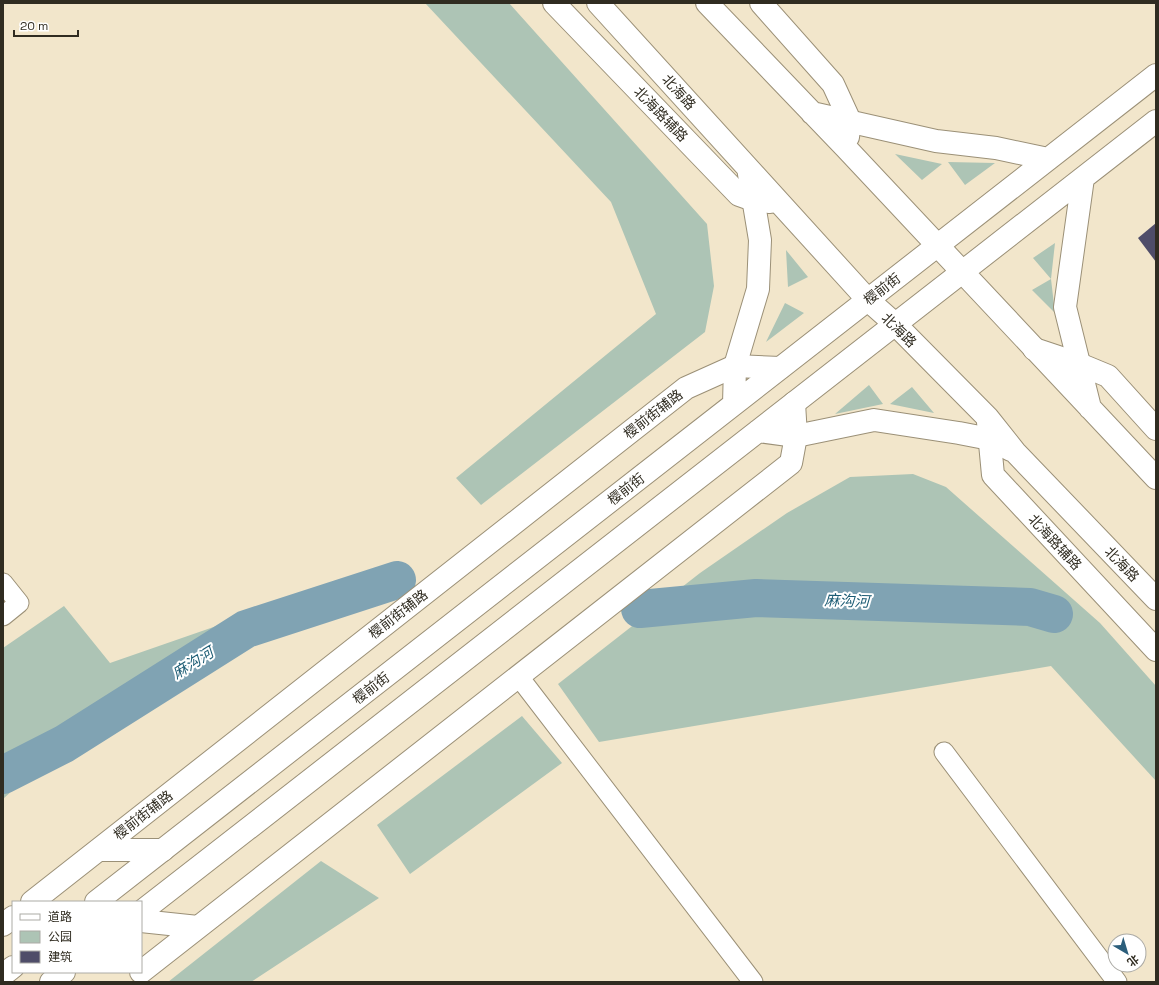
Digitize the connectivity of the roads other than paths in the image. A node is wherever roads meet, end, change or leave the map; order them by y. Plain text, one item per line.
1 (554, 3) edge
2 (598, 3) edge
3 (707, 3) edge
4 (761, 3) edge
5 (1156, 75) edge
6 (812, 113) junction
7 (850, 121) junction
8 (1156, 121) edge
9 (846, 148) junction
10 (1048, 160) junction
11 (748, 168) junction
12 (1083, 178) junction
13 (753, 200) junction
14 (781, 204) junction
15 (937, 246) junction
16 (962, 272) junction
17 (868, 300) junction
18 (895, 324) junction
19 (1034, 349) junction
20 (1079, 364) junction
21 (735, 366) junction
22 (780, 368) junction
23 (794, 403) junction
24 (734, 404) junction
25 (1090, 409) junction
26 (989, 429) junction
27 (1156, 430) edge
28 (758, 431) junction
29 (796, 436) junction
30 (1156, 478) edge
31 (3, 583) edge
32 (1156, 599) edge
33 (3, 616) edge
34 (1156, 650) edge
35 (518, 677) junction
36 (944, 752) dead end
37 (98, 850) junction
38 (163, 850) junction
39 (33, 901) edge
40 (97, 901) edge
41 (142, 911) edge
42 (12, 918) edge
43 (142, 921) edge
44 (3, 925) edge
45 (198, 927) junction
46 (12, 968) edge
47 (142, 971) edge
48 (63, 973) edge
49 (140, 973) edge
50 (3, 975) edge
51 (51, 982) edge
52 (128, 982) edge
53 (753, 982) edge
54 (1117, 982) edge

1 - 13 main road, 北海路辅路
2 - 11 main road, 北海路
3 - 6 main road
4 - 7 main road
5 - 10 main road, 樱前街
6 - 7 main road
6 - 9 main road
7 - 9 main road
7 - 10 main road
8 - 12 main road
9 - 15 main road
10 - 15 main road, 樱前街
11 - 13 main road
11 - 14 main road, 北海路
12 - 16 main road
12 - 20 main road
13 - 14 main road, 北海路辅路
13 - 21 main road
14 - 17 main road, 北海路
15 - 16 main road
15 - 17 main road, 樱前街
16 - 18 main road
16 - 19 main road
17 - 18 main road, 北海路
17 - 22 main road, 樱前街
18 - 23 main road
18 - 26 main road, 北海路
19 - 20 main road
19 - 25 main road
20 - 25 main road
20 - 27 main road
21 - 22 main road, 樱前街辅路
21 - 24 main road
21 - 37 main road, 樱前街辅路
22 - 24 main road, 樱前街
23 - 28 main road
23 - 29 main road
24 - 38 main road, 樱前街
25 - 30 main road
26 - 29 main road
26 - 32 main road, 北海路
26 - 34 main road, 北海路辅路
28 - 29 main road
28 - 41 main road
29 - 35 main road
31 - 33 street
35 - 45 main road
35 - 53 street
36 - 54 street
37 - 38 main road
37 - 39 main road, 樱前街辅路
38 - 40 main road, 樱前街
42 - 44 main road
43 - 45 main road
45 - 47 main road
46 - 50 main road
48 - 51 main road
49 - 52 main road

